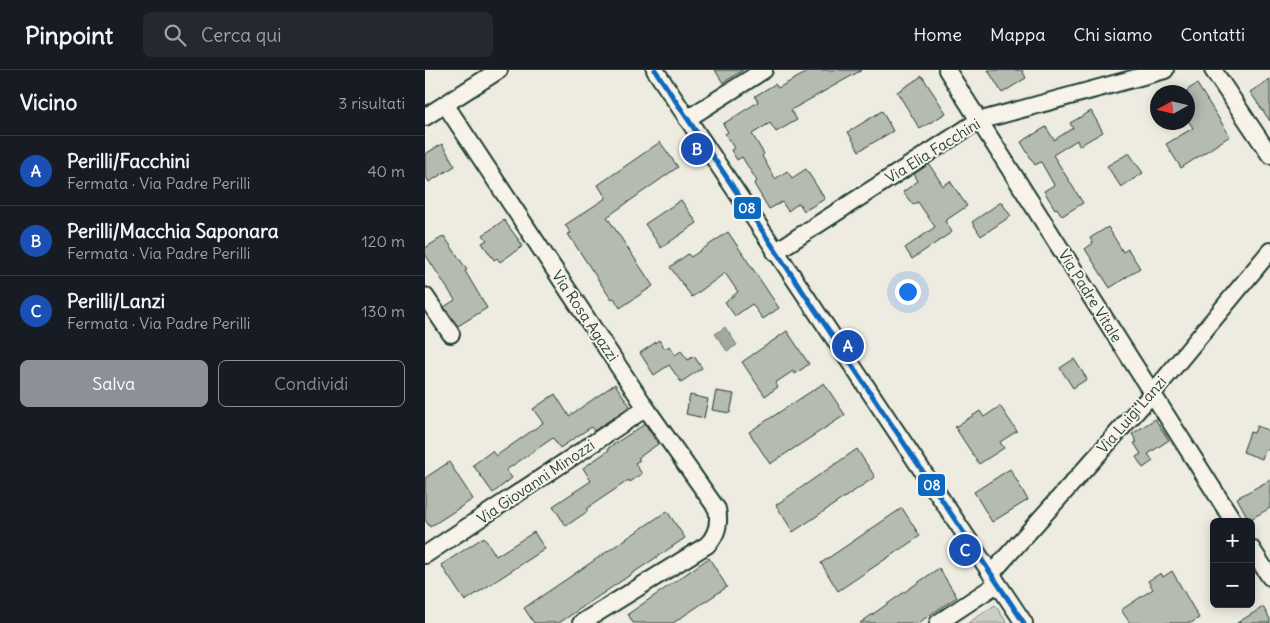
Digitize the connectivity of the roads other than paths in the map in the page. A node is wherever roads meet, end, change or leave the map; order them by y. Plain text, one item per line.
1 (499, 70) edge
2 (655, 70) edge
3 (764, 70) edge
4 (947, 70) edge
5 (1165, 70) edge
6 (1213, 70) edge
7 (445, 104) junction
8 (425, 117) edge
9 (687, 119) junction
10 (978, 121) junction
11 (1270, 155) edge
12 (1270, 251) edge
13 (775, 252) junction
14 (425, 296) edge
15 (451, 334) dead end
16 (1152, 394) junction
17 (646, 408) junction
18 (1231, 518) edge
19 (1255, 554) edge
20 (425, 555) edge
21 (1270, 577) edge
22 (994, 579) junction
23 (585, 622) edge
24 (938, 623) edge
25 (1024, 623) edge

1 - 7 street
2 - 9 street
3 - 9 street
4 - 10 street, Via Padre Vitale
5 - 10 street, Via Elia Facchini
6 - 11 street
7 - 8 street
7 - 17 street, Via Rosa Agazzi
9 - 13 street
10 - 13 street, Via Elia Facchini
10 - 16 street, Via Padre Vitale
12 - 16 street, Via Luigi Lanzi
13 - 22 street
14 - 15 street
16 - 18 street, Via Padre Vitale
16 - 22 street, Via Luigi Lanzi
17 - 20 street, Via Giovanni Minozzi
17 - 23 street, Via Rosa Agazzi
19 - 21 street
22 - 24 street, Via Luigi Lanzi
22 - 25 street

